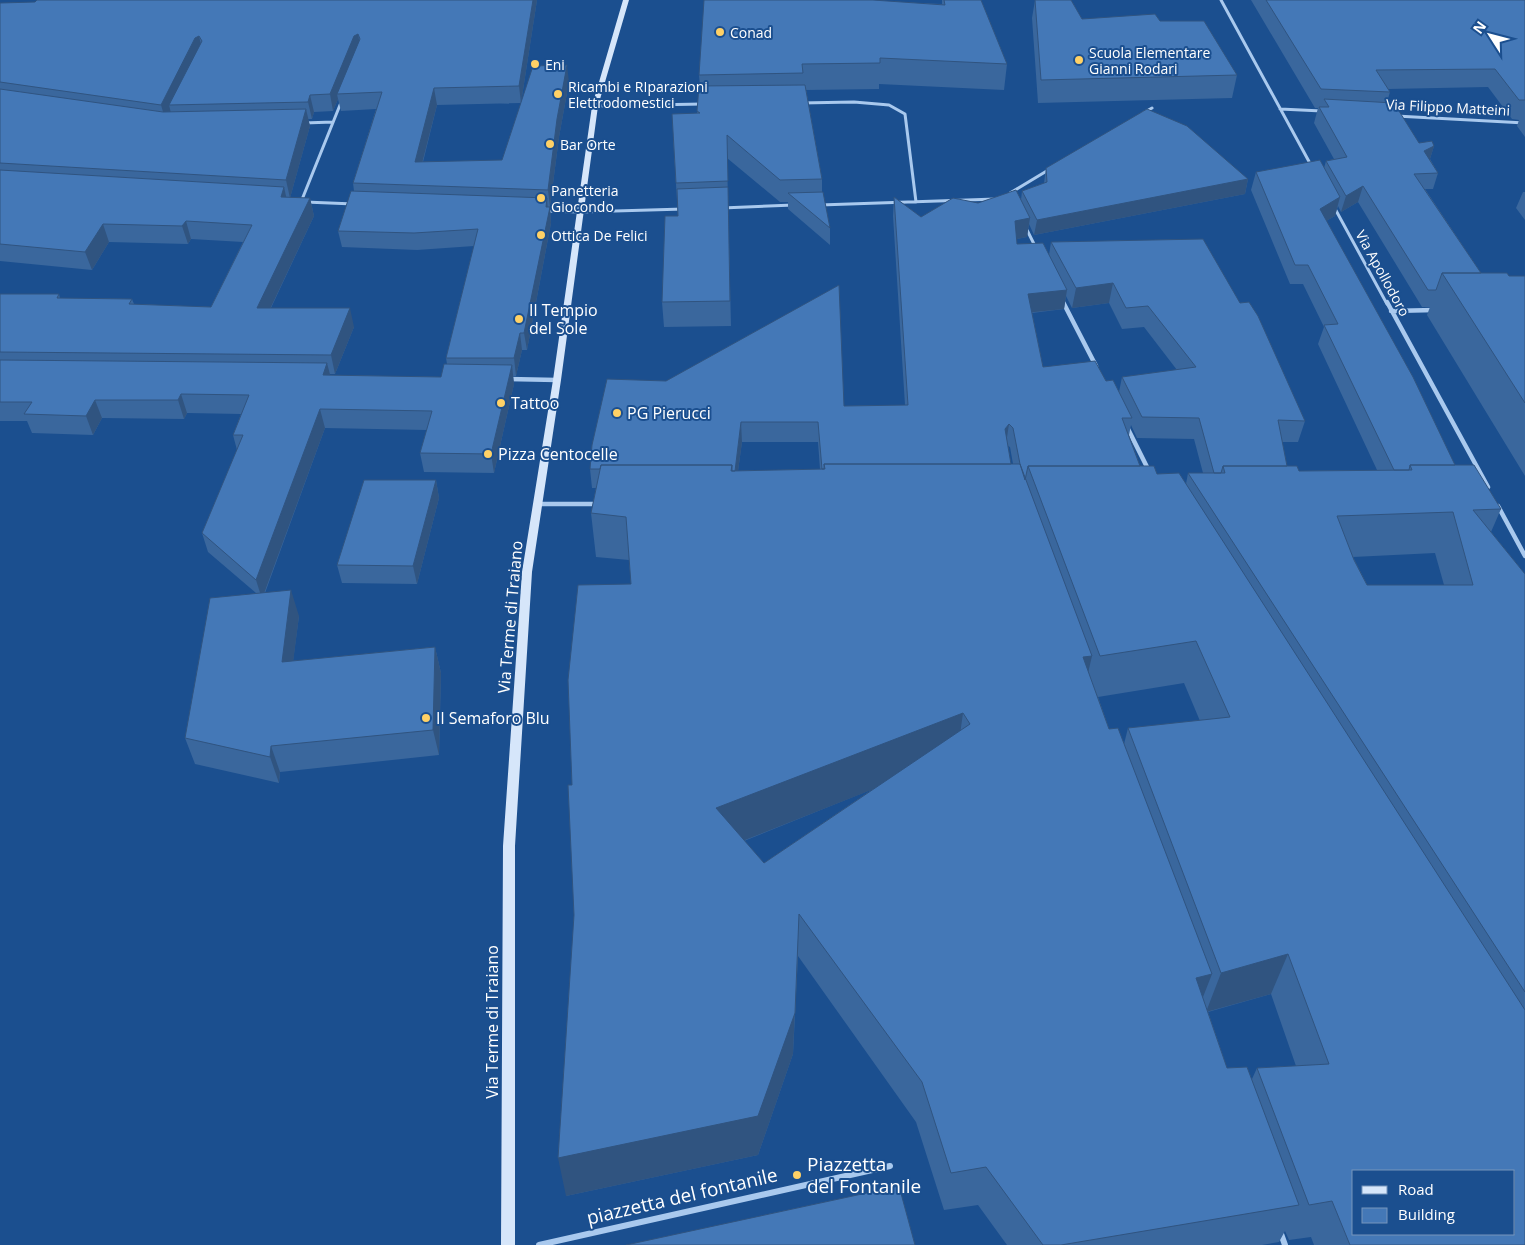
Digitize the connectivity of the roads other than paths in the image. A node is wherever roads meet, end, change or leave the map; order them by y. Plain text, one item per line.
1 (626, 0) edge
2 (1221, 0) edge
3 (344, 97) edge
4 (794, 103) edge
5 (704, 104) edge
6 (595, 106) junction
7 (1152, 108) dead end
8 (1280, 109) junction
9 (1329, 112) edge
10 (1388, 115) edge
11 (1137, 117) edge
12 (334, 122) junction
13 (294, 123) edge
14 (1525, 123) edge
15 (1051, 169) edge
16 (1317, 176) edge
17 (1009, 194) edge
18 (1001, 199) edge
19 (292, 201) edge
20 (301, 202) junction
21 (916, 202) junction
22 (1331, 202) edge
23 (361, 204) edge
24 (798, 205) edge
25 (818, 205) edge
26 (689, 208) edge
27 (719, 208) edge
28 (540, 210) edge
29 (580, 212) junction
30 (1024, 224) edge
31 (1042, 259) edge
32 (1059, 294) edge
33 (1439, 310) dead end
34 (1391, 311) junction
35 (1099, 372) edge
36 (498, 379) edge
37 (557, 380) junction
38 (1125, 424) edge
39 (1152, 476) edge
40 (1491, 495) edge
41 (1496, 503) edge
42 (539, 504) junction
43 (608, 504) edge
44 (1525, 556) edge
45 (890, 1166) dead end
46 (1278, 1226) edge
47 (508, 1245) edge
48 (539, 1245) edge
49 (1285, 1245) edge

1 - 6 main road, Via Terme di Traiano
2 - 8 street
3 - 12 street
4 - 21 street
5 - 6 street
6 - 29 main road, Via Terme di Traiano
7 - 11 street
8 - 9 street
8 - 16 street
10 - 14 street, Via Filippo Matteini
12 - 13 street
12 - 20 street
15 - 17 street
18 - 21 street
19 - 20 street
20 - 23 street
21 - 25 street
22 - 34 street, Via Apollodoro
24 - 27 street
26 - 29 street
28 - 29 street
29 - 37 main road, Via Terme di Traiano
30 - 31 street
32 - 35 street
33 - 34 street
34 - 40 street, Via Apollodoro
36 - 37 street
37 - 42 main road, Via Terme di Traiano
38 - 39 street
41 - 44 street
42 - 43 street
42 - 47 main road, Via Terme di Traiano
45 - 48 street, piazzetta del fontanile
46 - 49 street

